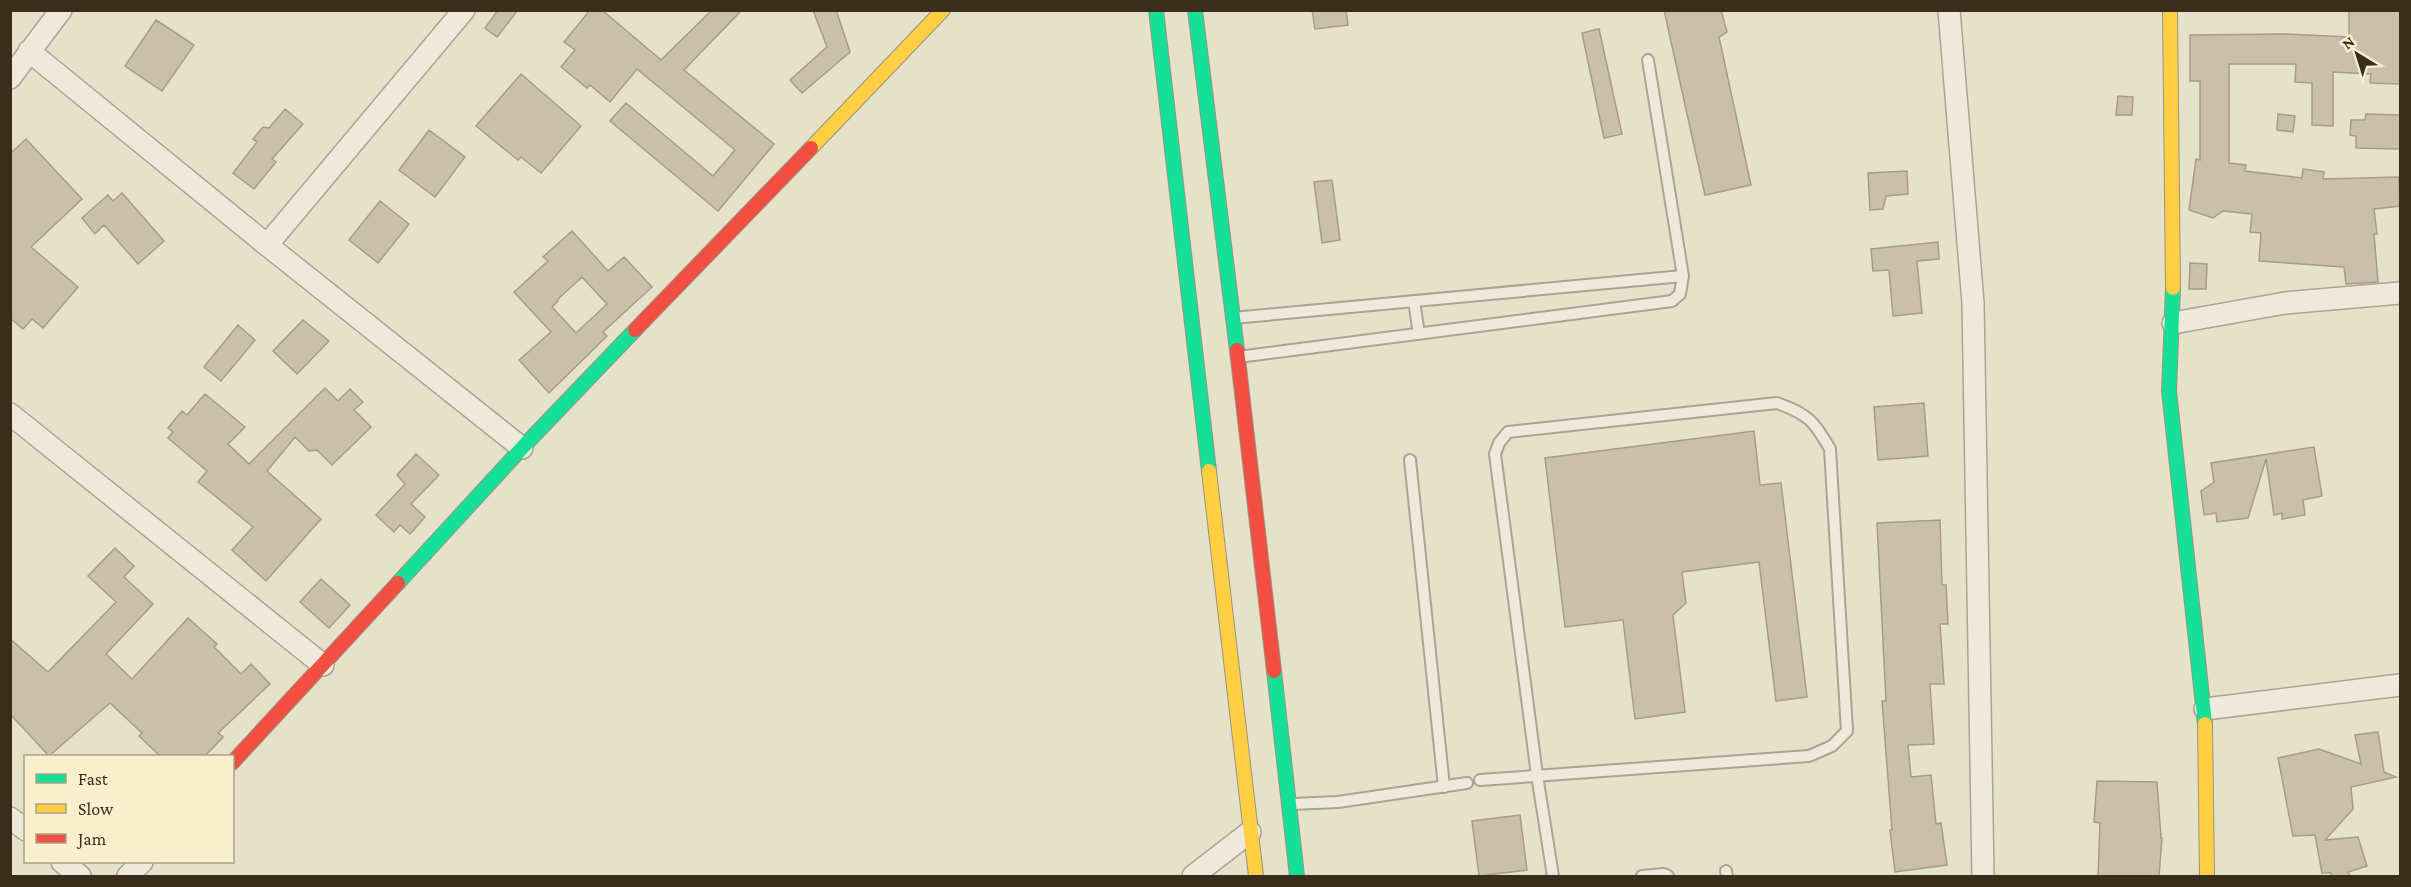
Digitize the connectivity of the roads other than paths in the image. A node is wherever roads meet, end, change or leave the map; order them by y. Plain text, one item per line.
1 (61, 10) edge
2 (464, 10) edge
3 (943, 10) edge
4 (1156, 10) edge
5 (1195, 10) edge
6 (1949, 10) edge
7 (2170, 10) edge
8 (29, 51) junction
9 (1648, 60) dead end
10 (10, 78) edge
11 (267, 245) junction
12 (1683, 276) junction
13 (2400, 293) edge
14 (1414, 301) junction
15 (1233, 318) junction
16 (2173, 323) junction
17 (1419, 334) junction
18 (1238, 357) junction
19 (10, 414) edge
20 (522, 448) junction
21 (1410, 460) dead end
22 (323, 665) junction
23 (2400, 685) edge
24 (2205, 708) junction
25 (234, 761) edge
26 (1537, 775) junction
27 (1480, 780) dead end
28 (1467, 783) dead end
29 (1444, 787) junction
30 (1288, 804) junction
31 (10, 818) edge
32 (24, 828) edge
33 (1250, 832) junction
34 (64, 863) edge
35 (139, 863) edge
36 (80, 876) edge
37 (128, 876) edge
38 (1193, 876) edge
39 (1256, 876) edge
40 (1297, 876) edge
41 (1553, 876) edge
42 (1642, 876) edge
43 (1668, 876) edge
44 (1983, 876) edge
45 (2207, 876) edge

1 - 8 street
2 - 11 street
3 - 20 street
4 - 33 street
5 - 15 street
6 - 44 street
7 - 16 street
8 - 10 street
8 - 11 street
9 - 12 lane
11 - 20 street
12 - 14 lane
12 - 17 lane
13 - 16 street
14 - 15 lane
14 - 17 lane
15 - 18 street
16 - 24 street
17 - 18 lane
18 - 30 street
19 - 22 street
20 - 22 street
21 - 29 lane
22 - 25 street
23 - 24 street
24 - 45 street
26 - 26 lane
26 - 27 lane
26 - 41 lane
28 - 29 lane
29 - 30 lane
30 - 40 street
31 - 32 street
33 - 38 street
33 - 39 street
34 - 36 street
35 - 37 street
42 - 43 lane

